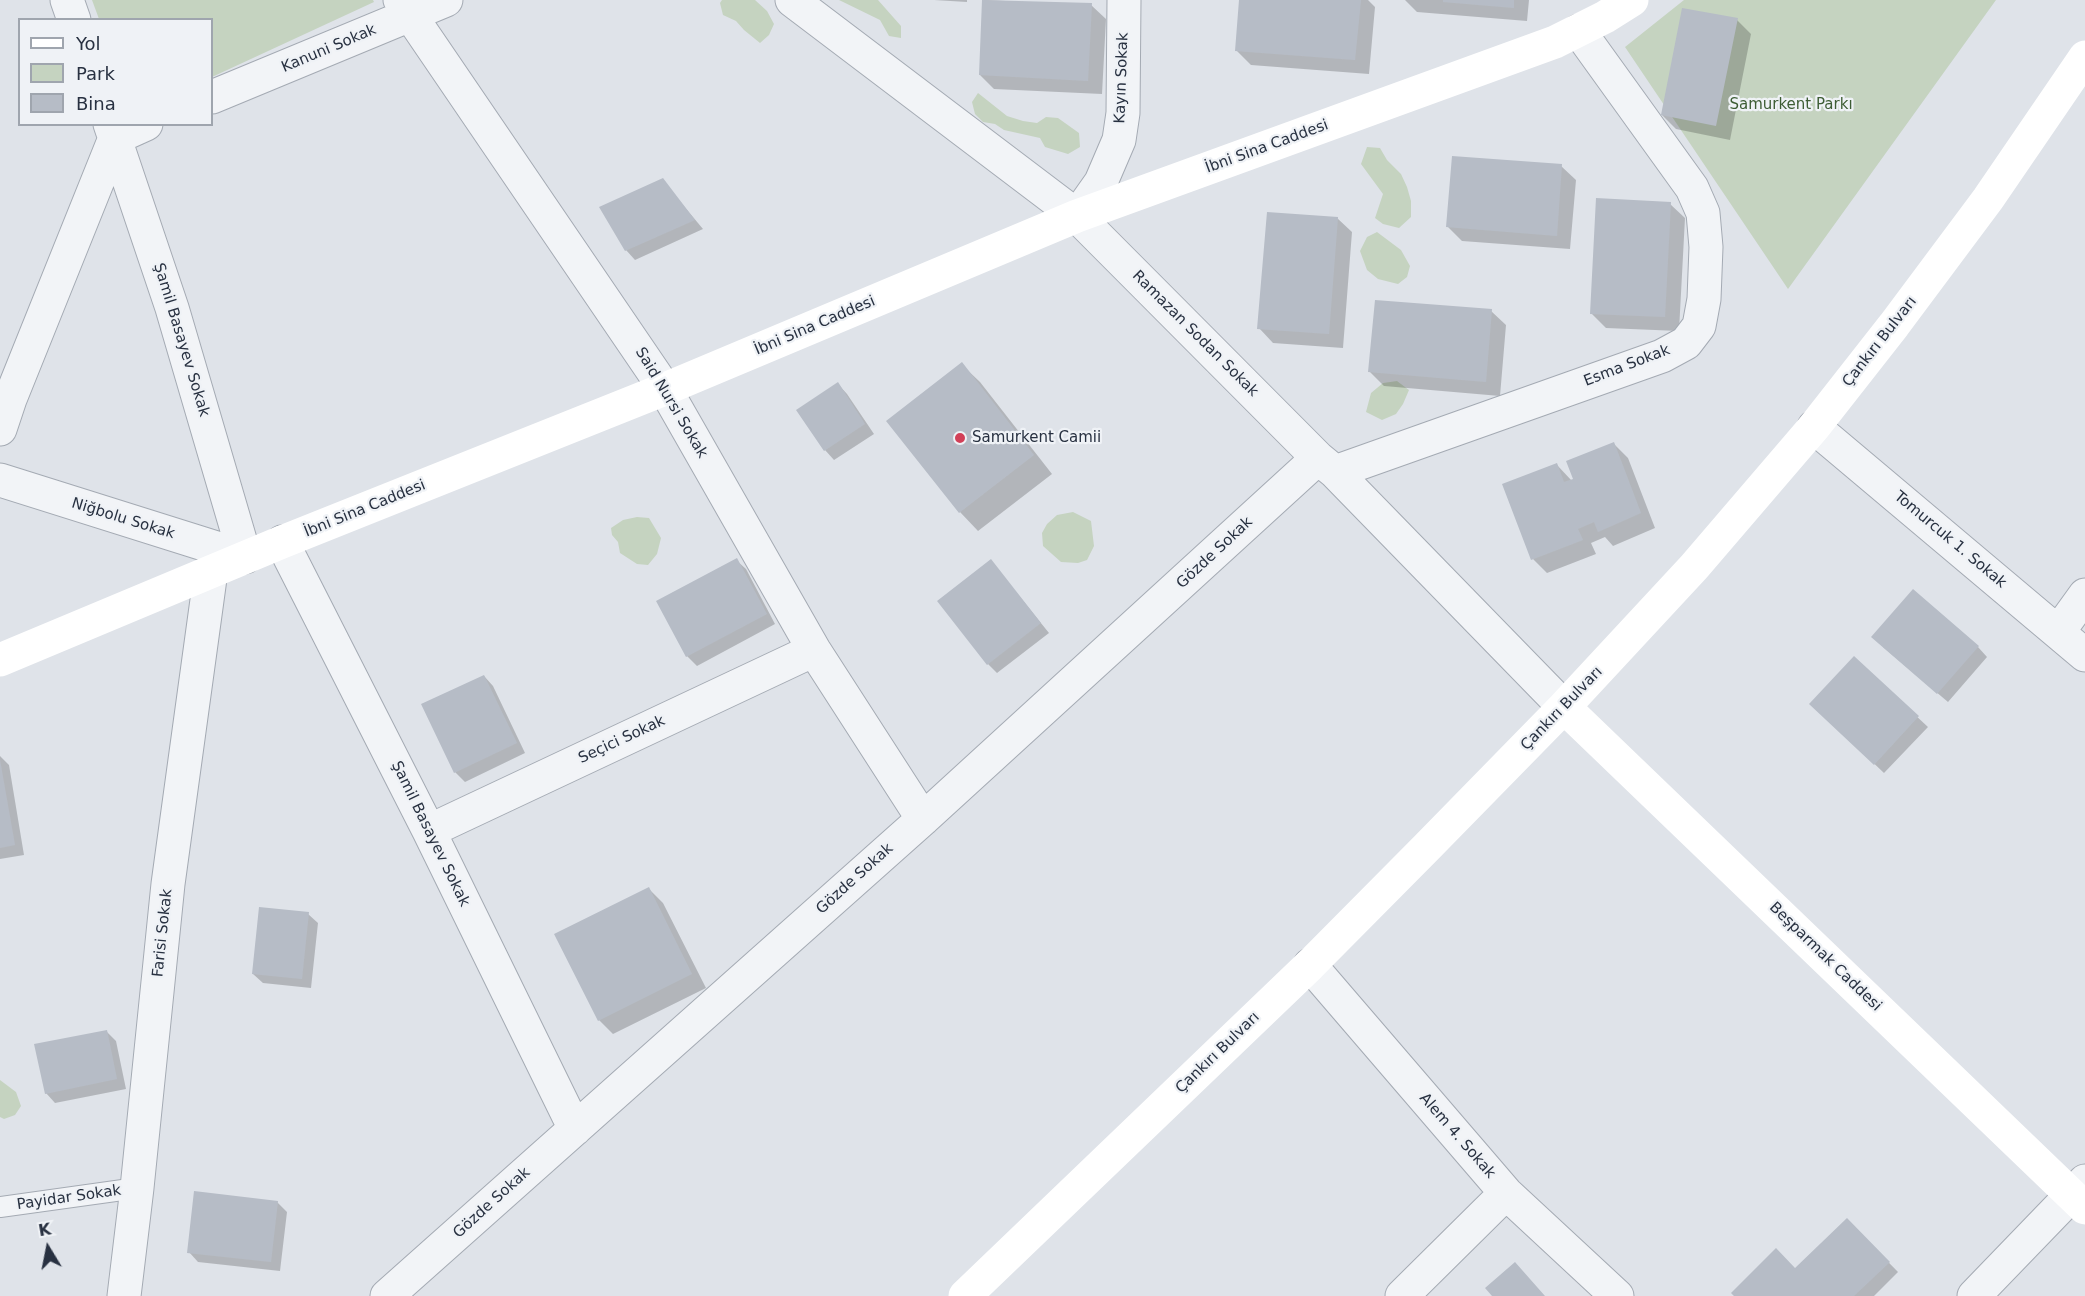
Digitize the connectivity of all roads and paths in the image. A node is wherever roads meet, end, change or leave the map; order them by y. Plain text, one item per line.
1 (67, 0) edge
2 (446, 0) edge
3 (792, 0) edge
4 (1124, 0) edge
5 (1632, 0) edge
6 (405, 7) edge
7 (73, 18) edge
8 (1579, 31) junction
9 (2085, 57) edge
10 (213, 97) edge
11 (136, 126) edge
12 (112, 131) edge
13 (1077, 216) junction
14 (665, 389) junction
15 (1814, 427) junction
16 (0, 429) edge
17 (1326, 465) junction
18 (0, 480) edge
19 (282, 542) junction
20 (245, 557) junction
21 (211, 571) junction
22 (2085, 594) edge
23 (2059, 631) junction
24 (814, 650) junction
25 (2085, 654) edge
26 (0, 660) edge
27 (1564, 707) junction
28 (923, 819) junction
29 (429, 831) junction
30 (1310, 965) junction
31 (575, 1128) junction
32 (137, 1188) junction
33 (1506, 1193) junction
34 (2081, 1195) edge
35 (0, 1208) edge
36 (124, 1296) edge
37 (387, 1296) edge
38 (965, 1296) edge
39 (1402, 1296) edge
40 (1617, 1296) edge
41 (1974, 1296) edge

1 - 7 street
2 - 6 street, Kanuni Sokak
3 - 13 street, Ramazan Sodan Sokak
4 - 13 street, Kayın Sokak
5 - 8 street, İbni Sina Caddesi
6 - 10 street, Kanuni Sokak
6 - 14 street, Said Nursi Sokak
8 - 13 street, İbni Sina Caddesi
8 - 17 street, Esma Sokak
9 - 15 street, Çankırı Bulvarı
11 - 12 street
12 - 16 street
12 - 20 street, Şamil Basayev Sokak
13 - 14 street, İbni Sina Caddesi
13 - 17 street, Ramazan Sodan Sokak
14 - 19 street, İbni Sina Caddesi
14 - 24 street, Said Nursi Sokak
15 - 23 street, Tomurcuk 1. Sokak
15 - 27 street, Çankırı Bulvarı
17 - 27 street, Ramazan Sodan Sokak
17 - 28 street, Gözde Sokak
18 - 20 street, Niğbolu Sokak
19 - 20 street, İbni Sina Caddesi
19 - 29 street, Şamil Basayev Sokak
20 - 21 street, İbni Sina Caddesi
21 - 26 street, İbni Sina Caddesi
21 - 32 street, Farisi Sokak
22 - 23 street
23 - 25 street, Tomurcuk 1. Sokak
24 - 28 street, Said Nursi Sokak
24 - 29 street, Seçici Sokak
27 - 30 street, Çankırı Bulvarı
27 - 34 street, Beşparmak Caddesi
28 - 31 street, Gözde Sokak
29 - 31 street, Şamil Basayev Sokak
30 - 33 street, Alem 4. Sokak
30 - 38 street, Çankırı Bulvarı
31 - 37 street, Gözde Sokak
32 - 35 lane, Payidar Sokak
32 - 36 street, Farisi Sokak
33 - 39 street
33 - 40 street, Alem 4. Sokak
34 - 41 street

